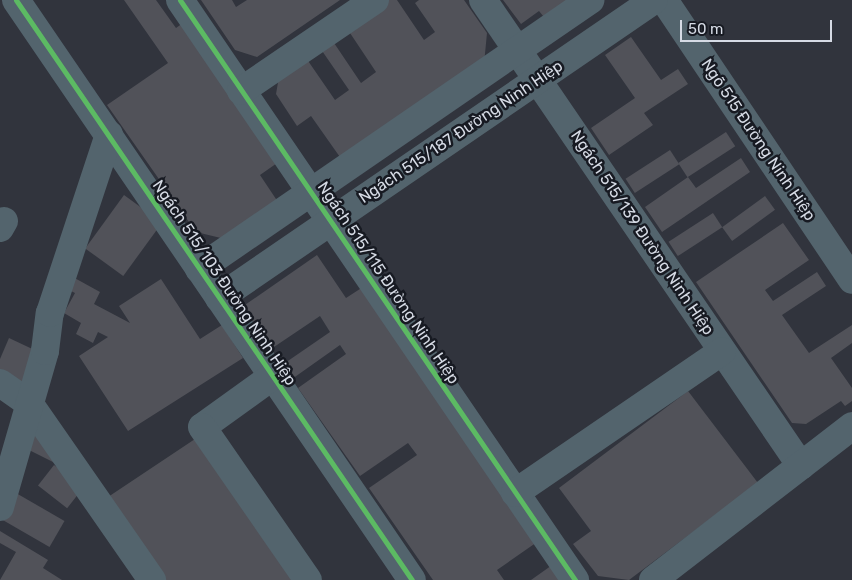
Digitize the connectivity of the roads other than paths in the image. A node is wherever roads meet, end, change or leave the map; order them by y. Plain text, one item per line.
1 (16, 0) edge
2 (180, 0) edge
3 (375, 0) edge
4 (483, 0) edge
5 (591, 0) edge
6 (654, 0) edge
7 (664, 0) edge
8 (518, 51) junction
9 (537, 80) junction
10 (242, 91) junction
11 (108, 135) junction
12 (311, 192) junction
13 (331, 222) junction
14 (199, 269) junction
15 (852, 280) edge
16 (219, 298) junction
17 (722, 351) junction
18 (273, 376) junction
19 (0, 383) edge
20 (29, 403) junction
21 (852, 426) edge
22 (801, 466) junction
23 (516, 493) junction
24 (0, 507) edge
25 (152, 580) edge
26 (308, 580) edge
27 (412, 580) edge
28 (575, 580) edge
29 (653, 580) edge

1 - 11 street, Ngách 515/103 Đường Ninh Hiệp
2 - 10 street, Ngách 515/115 Đường Ninh Hiệp
3 - 10 street
4 - 8 street, Ngách 515/139 Đường Ninh Hiệp
5 - 8 street
6 - 9 street, Ngách 515/187 Đường Ninh Hiệp
7 - 15 street, Ngõ 515 Đường Ninh Hiệp
8 - 9 street, Ngách 515/139 Đường Ninh Hiệp
8 - 12 street
9 - 13 street, Ngách 515/187 Đường Ninh Hiệp
9 - 17 street, Ngách 515/139 Đường Ninh Hiệp
10 - 12 street, Ngách 515/115 Đường Ninh Hiệp
11 - 14 street, Ngách 515/103 Đường Ninh Hiệp
11 - 20 street
12 - 13 street, Ngách 515/115 Đường Ninh Hiệp
12 - 14 street
13 - 16 street, Ngách 515/187 Đường Ninh Hiệp
13 - 23 street, Ngách 515/115 Đường Ninh Hiệp
14 - 16 street, Ngách 515/103 Đường Ninh Hiệp
16 - 18 street, Ngách 515/103 Đường Ninh Hiệp
17 - 22 street, Ngách 515/139 Đường Ninh Hiệp
17 - 23 street
18 - 26 street
18 - 27 street, Ngách 515/103 Đường Ninh Hiệp
19 - 20 street
20 - 24 street
20 - 25 street
21 - 22 street
22 - 29 street
23 - 28 street, Ngách 515/115 Đường Ninh Hiệp

